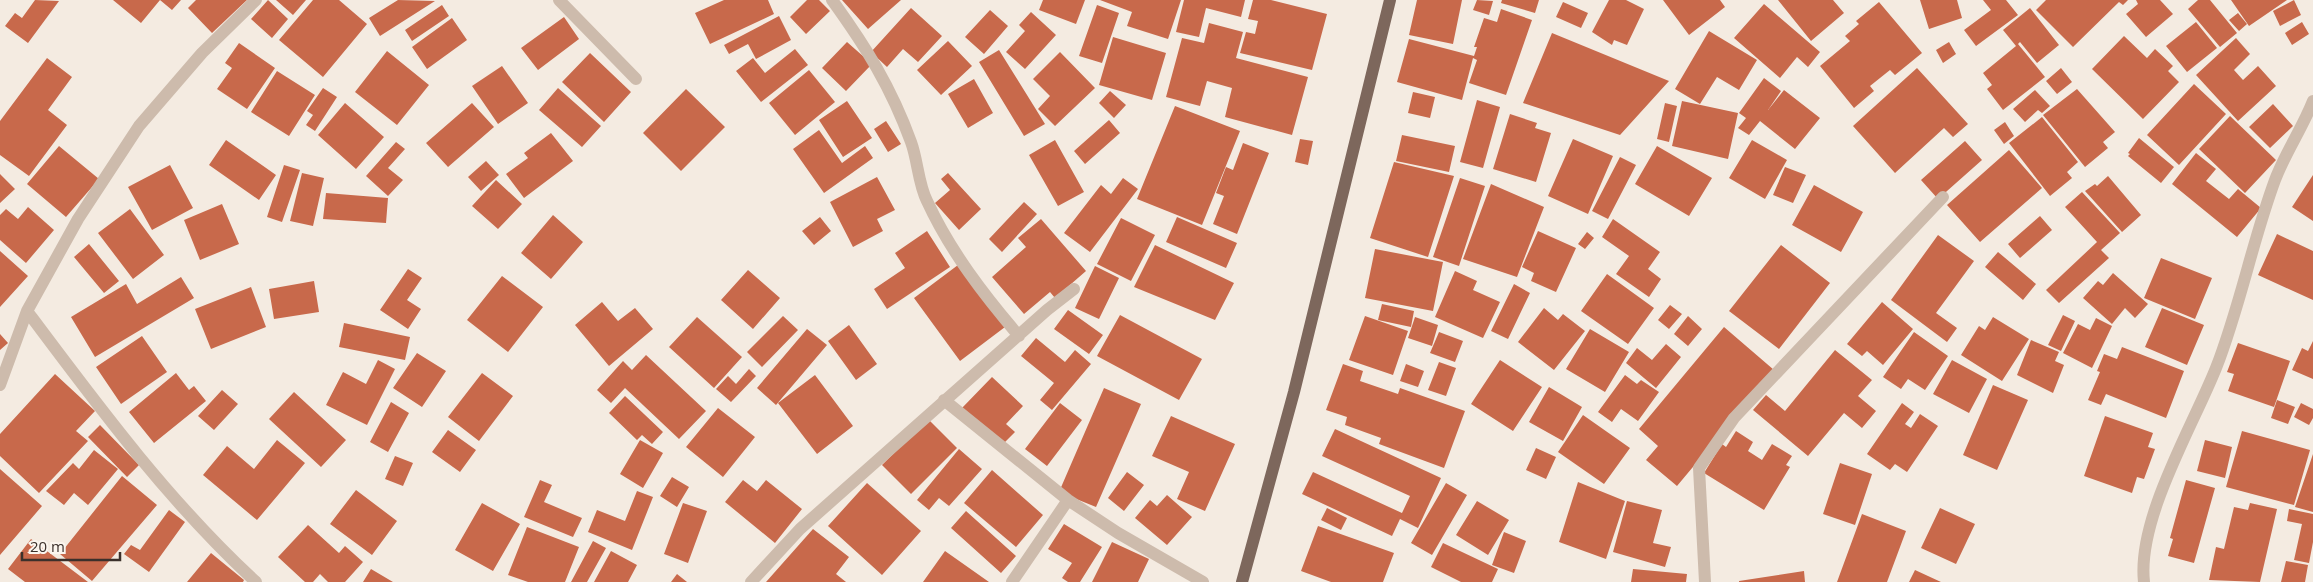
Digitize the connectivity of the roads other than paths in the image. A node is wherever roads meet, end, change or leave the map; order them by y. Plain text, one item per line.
1 (256, 0) edge
2 (559, 0) edge
3 (832, 0) edge
4 (1390, 0) edge
5 (636, 79) dead end
6 (2313, 101) edge
7 (1943, 197) dead end
8 (1074, 289) dead end
9 (27, 311) junction
10 (1019, 336) junction
11 (0, 385) edge
12 (944, 400) junction
13 (1068, 500) junction
14 (256, 582) edge
15 (751, 582) edge
16 (1012, 582) edge
17 (1203, 582) edge
18 (1242, 582) edge
19 (1705, 582) edge
20 (2144, 582) edge

1 - 9 street
2 - 5 street
3 - 10 street
4 - 18 main road
6 - 20 street
7 - 19 street
8 - 10 street
9 - 11 street
9 - 14 street
10 - 12 street
12 - 13 street
12 - 15 street
13 - 16 street
13 - 17 street

